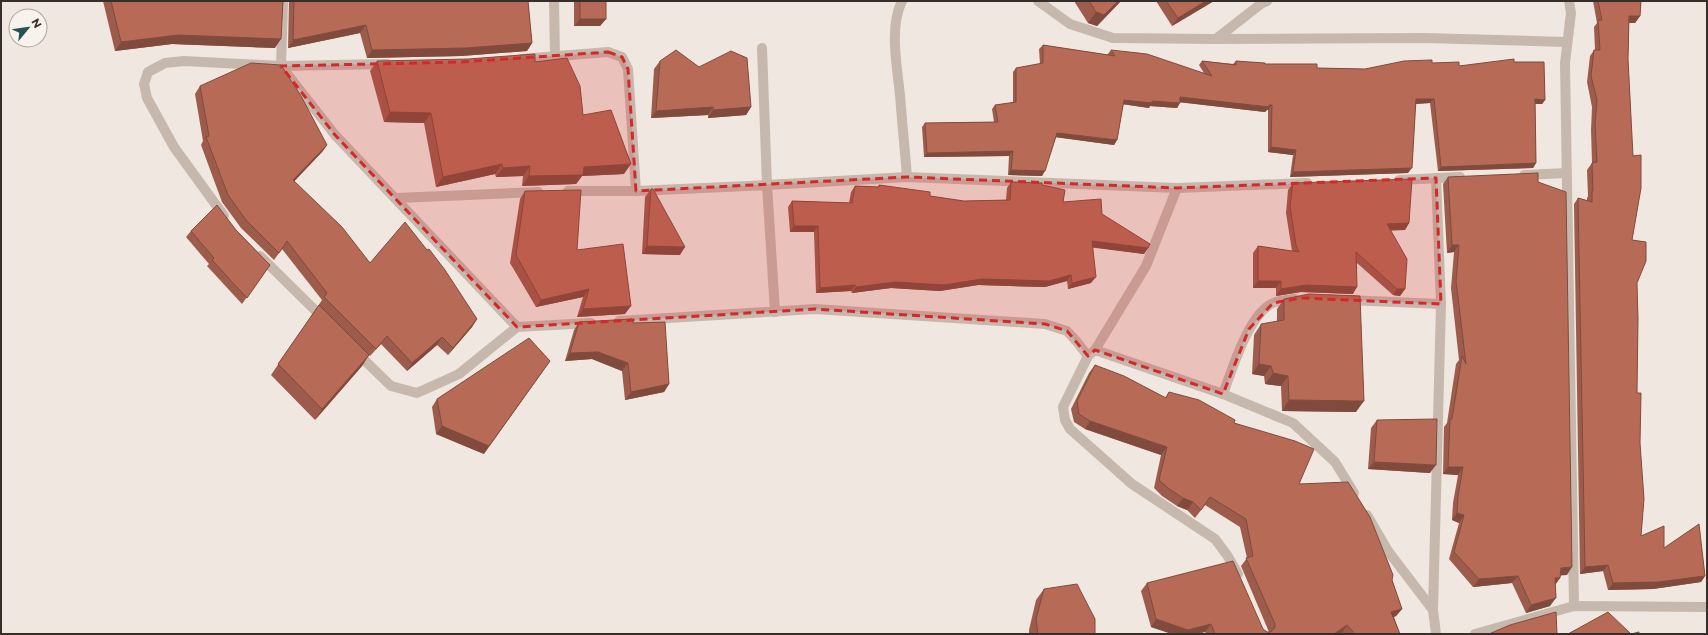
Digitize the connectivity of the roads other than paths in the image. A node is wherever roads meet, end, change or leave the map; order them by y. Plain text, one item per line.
1 (282, 1) edge
2 (554, 1) edge
3 (902, 1) edge
4 (1038, 1) edge
5 (1267, 1) edge
6 (1569, 1) edge
7 (1216, 40) junction
8 (1567, 42) junction
9 (762, 48) dead end
10 (554, 57) junction
11 (508, 60) edge
12 (398, 64) edge
13 (281, 66) junction
14 (1566, 173) junction
15 (1512, 175) edge
16 (907, 177) junction
17 (1466, 177) edge
18 (1436, 178) junction
19 (1389, 180) edge
20 (1318, 183) edge
21 (767, 185) junction
22 (1177, 188) junction
23 (636, 191) junction
24 (396, 198) junction
25 (232, 226) edge
26 (253, 248) edge
27 (1301, 298) edge
28 (1340, 299) edge
29 (1441, 304) junction
30 (775, 312) junction
31 (330, 325) edge
32 (517, 327) junction
33 (346, 342) edge
34 (1091, 353) junction
35 (1223, 394) junction
36 (1242, 583) edge
37 (1574, 606) junction
38 (1707, 607) edge
39 (1433, 610) junction
40 (1436, 634) edge
41 (1475, 634) edge

1 - 13 street
2 - 10 street
3 - 16 street
4 - 7 street
5 - 7 street
6 - 8 street
7 - 8 street
8 - 14 street
9 - 21 street
10 - 11 street
10 - 23 street
12 - 13 street
13 - 24 street
13 - 25 street
14 - 15 street
14 - 37 street
16 - 21 street
16 - 22 street
17 - 18 street
18 - 19 street
18 - 29 street
20 - 22 street
21 - 23 street
21 - 30 street
22 - 34 street
23 - 24 street
24 - 32 street
26 - 31 street
27 - 35 street
28 - 29 street
29 - 39 street
30 - 32 street
30 - 34 street
32 - 33 street
34 - 35 street
34 - 36 street
35 - 39 street
37 - 38 street
37 - 41 street
39 - 40 street

